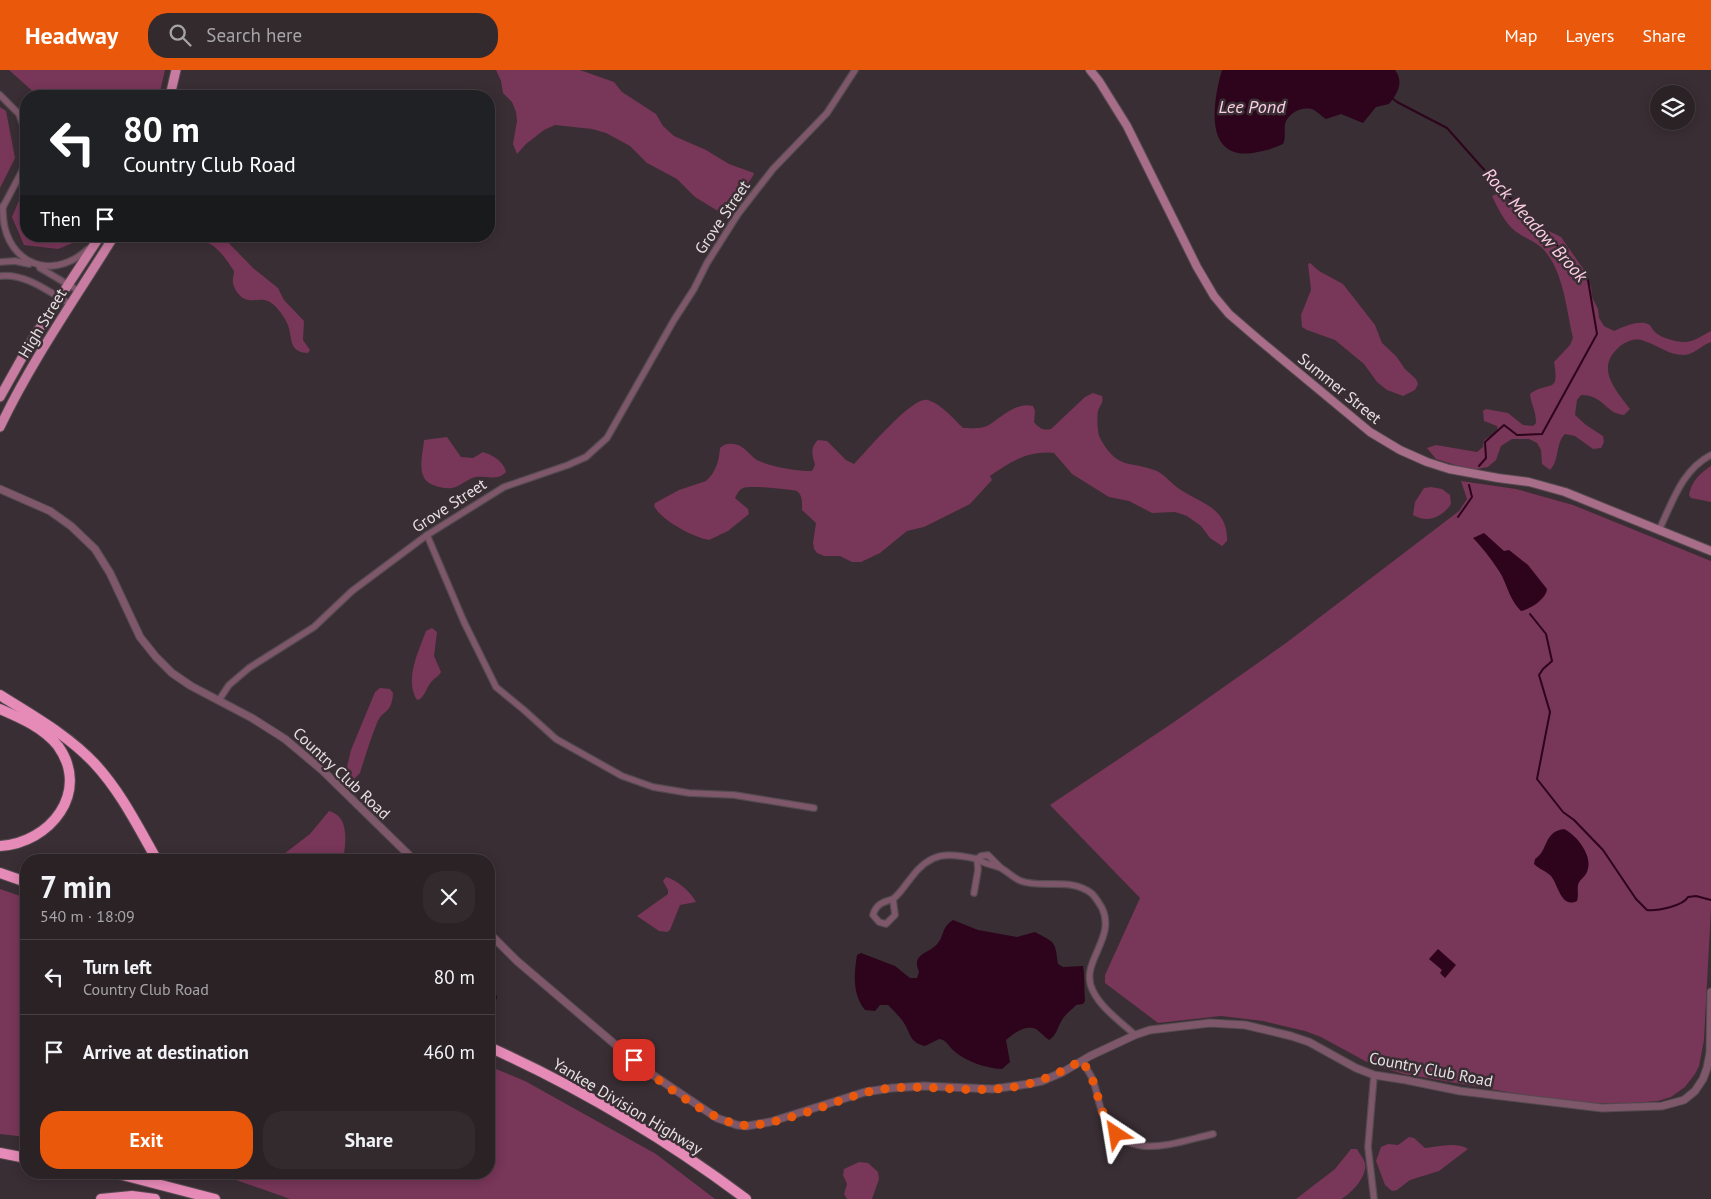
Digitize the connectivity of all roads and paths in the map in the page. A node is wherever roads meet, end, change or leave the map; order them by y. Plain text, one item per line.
1 (176, 70) edge
2 (855, 70) edge
3 (1090, 70) edge
4 (171, 90) edge
5 (0, 95) edge
6 (20, 117) edge
7 (20, 175) edge
8 (3, 206) junction
9 (0, 213) edge
10 (94, 242) edge
11 (96, 242) edge
12 (110, 242) edge
13 (0, 262) edge
14 (33, 265) junction
15 (1, 274) edge
16 (68, 284) junction
17 (79, 291) junction
18 (59, 298) junction
19 (70, 304) junction
20 (0, 397) edge
21 (0, 427) edge
22 (1711, 455) edge
23 (0, 489) edge
24 (1659, 530) junction
25 (427, 535) junction
26 (1711, 551) edge
27 (0, 695) edge
28 (219, 700) junction
29 (0, 710) edge
30 (814, 808) dead end
31 (0, 846) edge
32 (154, 854) edge
33 (408, 854) edge
34 (977, 859) junction
35 (1001, 868) junction
36 (0, 873) edge
37 (20, 880) edge
38 (974, 893) dead end
39 (893, 900) junction
40 (495, 939) edge
41 (1711, 992) edge
42 (1134, 1035) junction
43 (495, 1050) edge
44 (1082, 1060) junction
45 (1374, 1075) junction
46 (1213, 1134) dead end
47 (0, 1153) edge
48 (20, 1157) edge
49 (138, 1179) edge
50 (101, 1199) edge
51 (155, 1199) edge
52 (215, 1199) edge
53 (746, 1199) edge
54 (1374, 1199) edge

1 - 4 main road
2 - 25 street, Grove Street
3 - 24 main road, Summer Street
5 - 6 street
7 - 8 street
8 - 9 street
8 - 14 street
10 - 14 street
11 - 16 main road, High Street
12 - 17 main road, High Street
13 - 14 street
14 - 16 street
15 - 18 street
16 - 17 street
16 - 18 main road, High Street
17 - 19 main road, High Street
18 - 19 street
18 - 20 main road, High Street
19 - 21 main road, High Street
22 - 24 street
23 - 28 street
24 - 26 main road, Summer Street
25 - 28 street, Grove Street
25 - 30 street
27 - 32 highway
28 - 33 street, Country Club Road
29 - 31 highway
34 - 35 street
34 - 35 street
34 - 38 street
34 - 39 street
35 - 42 street
36 - 37 highway
39 - 39 street
40 - 44 street, Country Club Road
41 - 45 street, Country Club Road
42 - 44 street, Country Club Road
42 - 45 street, Country Club Road
43 - 53 highway, Yankee Division Highway
44 - 46 street
45 - 54 street
47 - 48 highway
49 - 52 highway
50 - 51 highway

